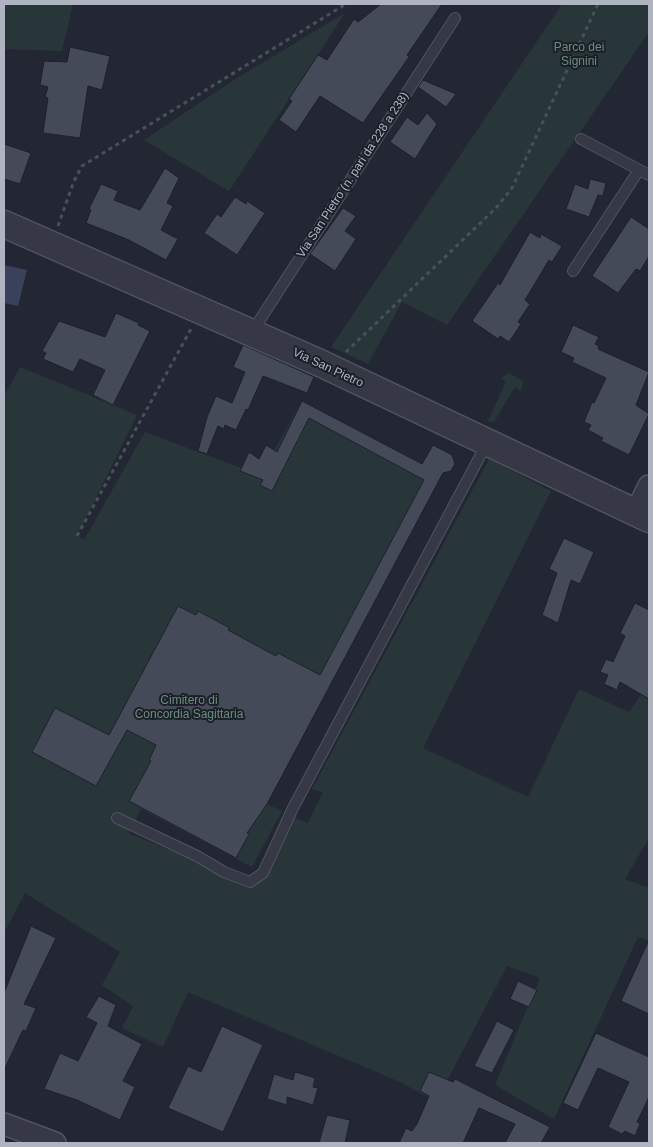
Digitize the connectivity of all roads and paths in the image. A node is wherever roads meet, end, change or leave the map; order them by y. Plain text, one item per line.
1 (346, 4) edge
2 (598, 4) edge
3 (455, 18) dead end
4 (580, 139) dead end
5 (640, 170) junction
6 (649, 175) edge
7 (4, 224) edge
8 (54, 234) dead end
9 (573, 271) dead end
10 (201, 311) junction
11 (251, 333) junction
12 (340, 357) dead end
13 (486, 443) junction
14 (649, 486) edge
15 (642, 515) edge
16 (77, 536) dead end
17 (117, 818) dead end
18 (4, 1124) edge
19 (55, 1143) edge

1 - 8 path
2 - 12 path
3 - 11 lane, Via San Pietro (n. pari da 228 a 238)
4 - 5 lane
5 - 6 lane
5 - 9 lane
7 - 10 street, Via San Pietro
10 - 11 street, Via San Pietro
10 - 16 path
11 - 13 street, Via San Pietro
13 - 15 street, Via San Pietro
13 - 17 lane
14 - 15 street
18 - 19 street

